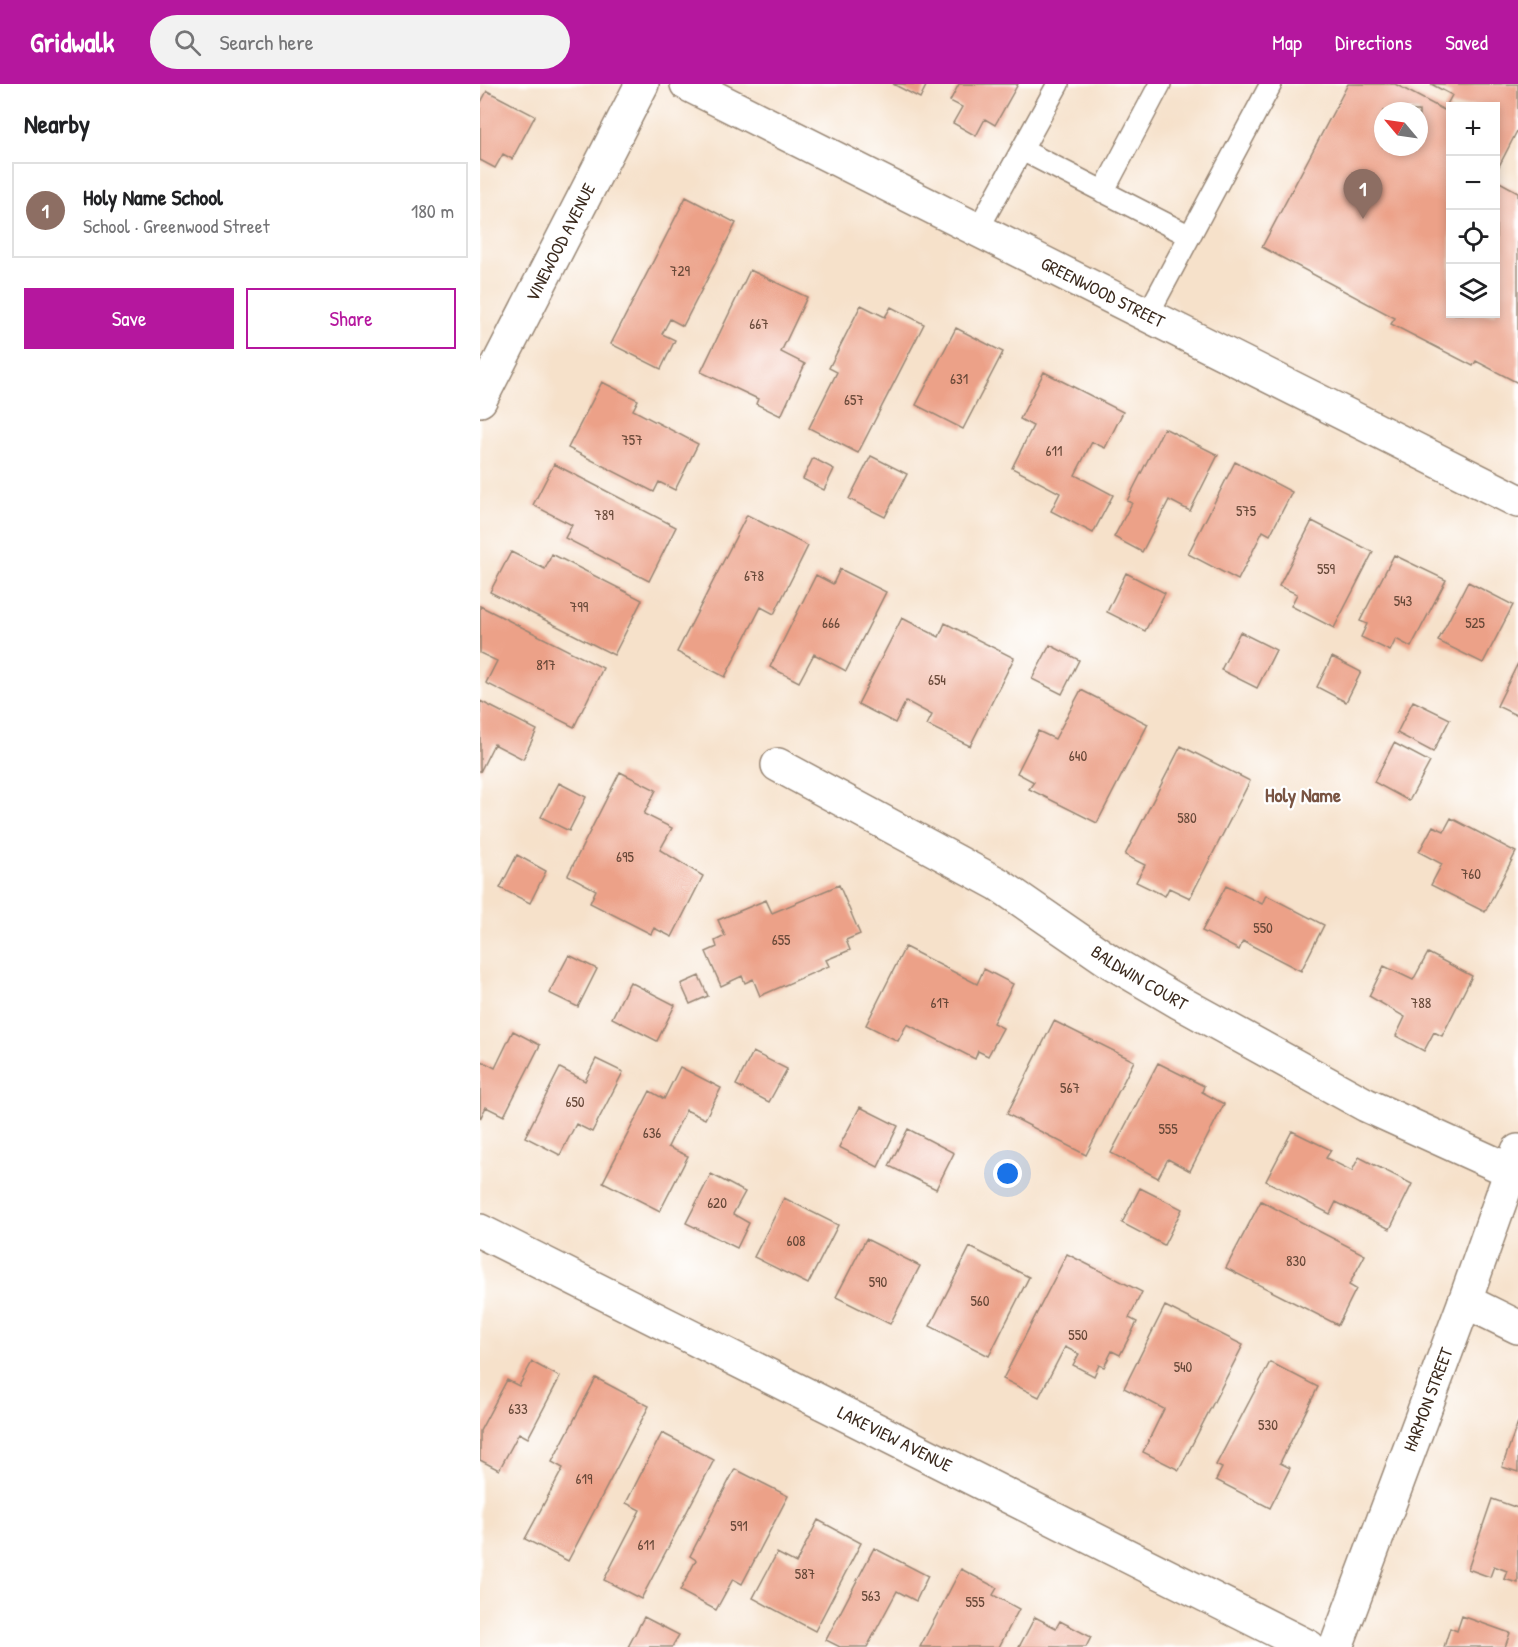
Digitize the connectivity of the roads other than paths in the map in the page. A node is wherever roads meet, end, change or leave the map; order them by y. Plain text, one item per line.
1 (642, 84) edge
2 (687, 84) edge
3 (1058, 84) edge
4 (1160, 84) edge
5 (1271, 84) edge
6 (1022, 150) junction
7 (1103, 192) junction
8 (977, 231) junction
9 (1190, 236) junction
10 (1147, 316) junction
11 (480, 400) edge
12 (1518, 501) edge
13 (778, 765) dead end
14 (1514, 1161) edge
15 (480, 1231) edge
16 (1465, 1301) junction
17 (1518, 1327) edge
18 (1309, 1647) edge
19 (1336, 1647) edge

1 - 11 street, VINEWOOD AVENUE
2 - 8 street, GREENWOOD STREET
3 - 6 lane
4 - 7 lane
5 - 9 lane
6 - 7 lane
6 - 8 lane
7 - 9 lane
8 - 10 street, GREENWOOD STREET
9 - 10 lane
10 - 12 street, GREENWOOD STREET
13 - 14 street, BALDWIN COURT
14 - 16 street, HARMON STREET
15 - 18 street, LAKEVIEW AVENUE
16 - 17 street
16 - 19 street, HARMON STREET

